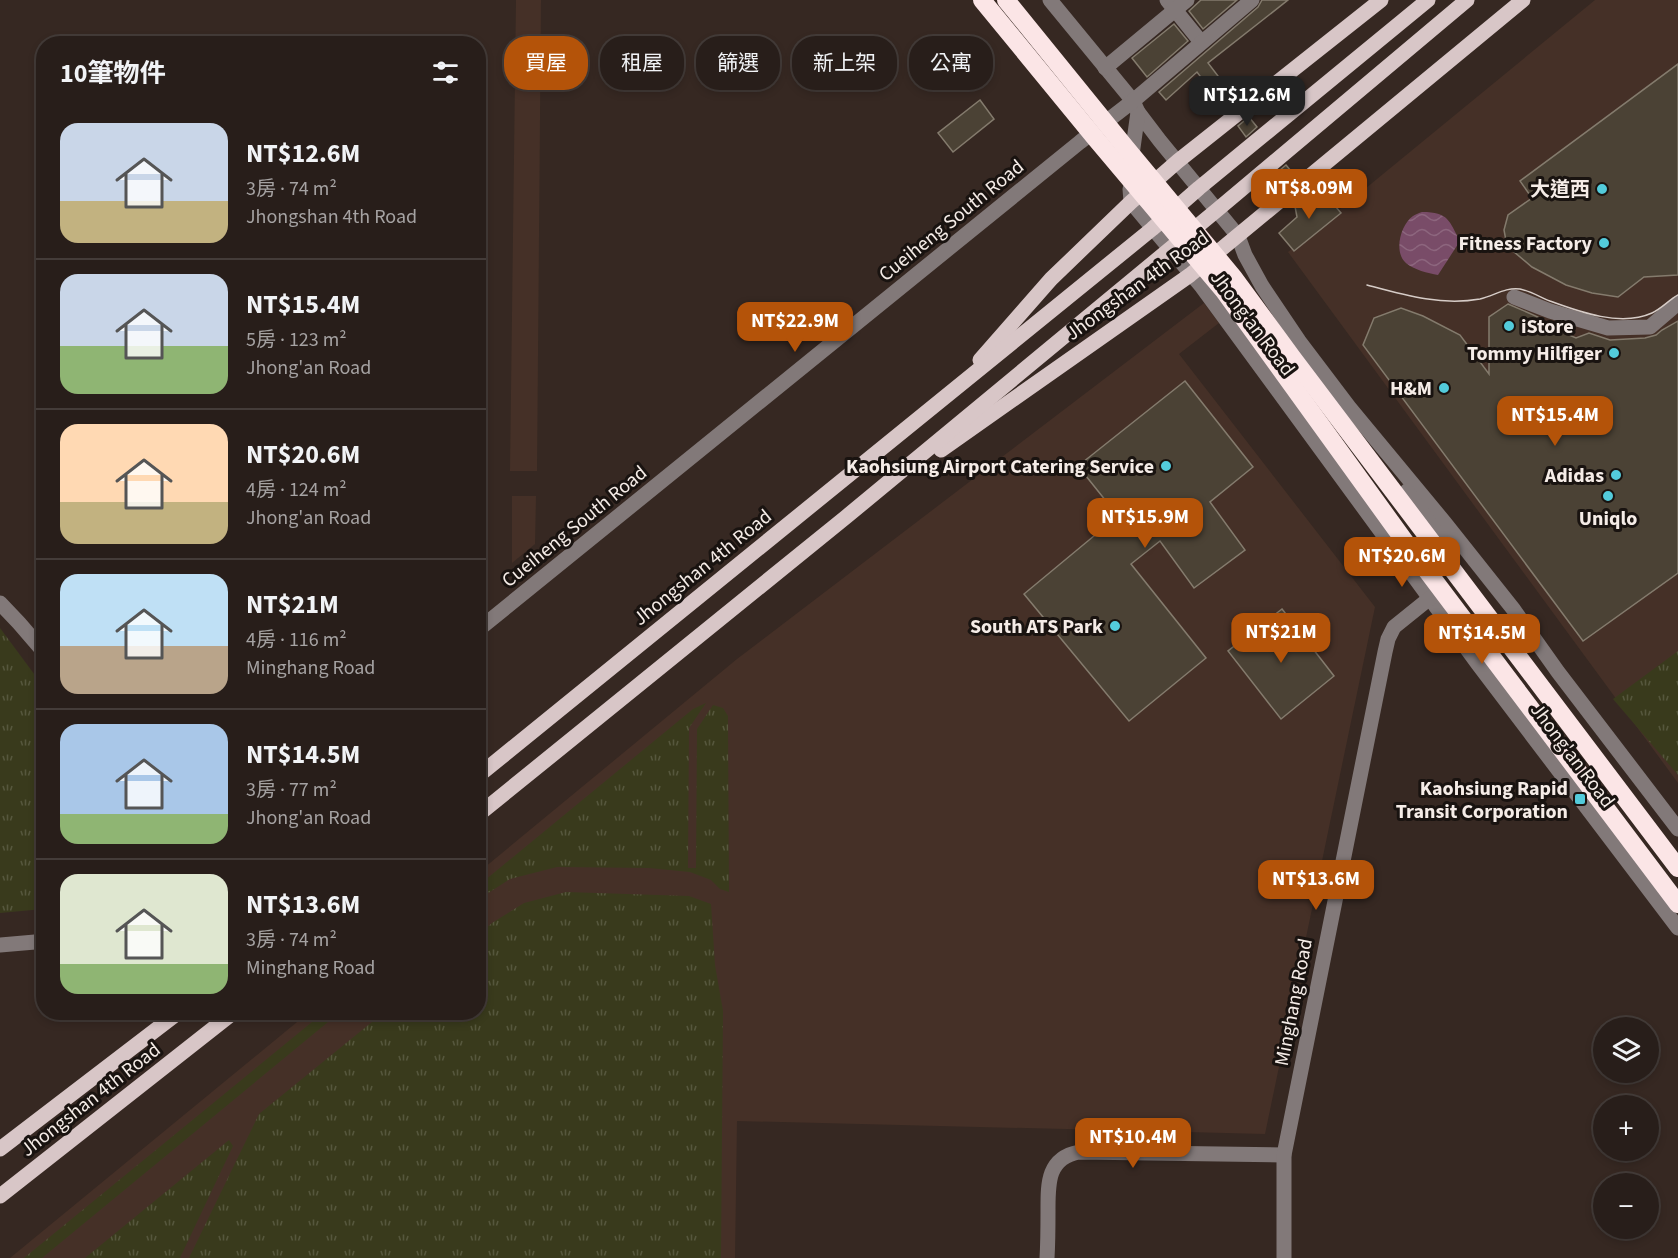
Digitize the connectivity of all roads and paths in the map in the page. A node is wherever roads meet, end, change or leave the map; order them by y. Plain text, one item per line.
1 (982, 0) edge
2 (1006, 0) edge
3 (1050, 0) edge
4 (1252, 0) edge
5 (1381, 0) edge
6 (1428, 0) edge
7 (1467, 0) edge
8 (1523, 0) edge
9 (1176, 3) edge
10 (1201, 42) junction
11 (1105, 68) junction
12 (1135, 107) junction
13 (1178, 161) junction
14 (1199, 188) junction
15 (1131, 202) junction
16 (1217, 210) junction
17 (1152, 229) junction
18 (1238, 236) junction
19 (1169, 250) junction
20 (1190, 275) junction
21 (1514, 297) dead end
22 (1678, 303) edge
23 (1285, 362) junction
24 (952, 392) junction
25 (1349, 407) junction
26 (1308, 432) junction
27 (846, 517) junction
28 (1430, 598) junction
29 (0, 603) edge
30 (486, 624) edge
31 (36, 642) edge
32 (486, 770) edge
33 (486, 809) edge
34 (1678, 829) edge
35 (1678, 847) edge
36 (1678, 857) edge
37 (1675, 879) edge
38 (1678, 904) edge
39 (1678, 928) edge
40 (36, 942) edge
41 (0, 945) edge
42 (169, 1020) edge
43 (224, 1020) edge
44 (0, 1149) edge
45 (1284, 1155) junction
46 (0, 1196) edge
47 (1047, 1258) edge
48 (1284, 1258) edge

1 - 23 highway
2 - 23 highway
3 - 11 street, Jhong'an Road
4 - 10 street, Cueiheng South Road
5 - 13 main road, Jhongshan 4th Road
6 - 14 main road, Jhongshan 4th Road
7 - 16 main road, Jhongshan 4th Road
8 - 18 main road, Jhongshan 4th Road
9 - 10 street
9 - 11 street
10 - 12 street, Cueiheng South Road
11 - 12 street, Jhong'an Road
12 - 13 street, Jhong'an Road
12 - 15 street
12 - 30 street, Cueiheng South Road
13 - 14 street, Jhong'an Road
13 - 15 main road, Jhongshan 4th Road
14 - 16 street, Jhong'an Road
14 - 17 main road, Jhongshan 4th Road
15 - 17 street, Jhong'an Road
15 - 24 main road, Jhongshan 4th Road
16 - 18 street, Jhong'an Road
16 - 19 main road, Jhongshan 4th Road
17 - 19 street, Jhong'an Road
17 - 24 main road, Jhongshan 4th Road
18 - 20 main road, Jhongshan 4th Road
18 - 25 street, Jhong'an Road
19 - 20 street, Jhong'an Road
19 - 27 main road, Jhongshan 4th Road
20 - 26 street, Jhong'an Road
20 - 27 main road, Jhongshan 4th Road
21 - 22 street
23 - 35 highway
23 - 37 highway
23 - 38 highway
24 - 32 main road, Jhongshan 4th Road
25 - 34 street, Jhong'an Road
25 - 36 street, Jhong'an Road
26 - 28 street, Jhong'an Road
26 - 37 street, Jhong'an Road
27 - 33 main road, Jhongshan 4th Road
28 - 39 street, Jhong'an Road
28 - 45 street, Minghang Road
29 - 31 street
40 - 41 street
42 - 44 main road, Jhongshan 4th Road
43 - 46 main road, Jhongshan 4th Road
45 - 47 street
45 - 48 street, Minghang Road

